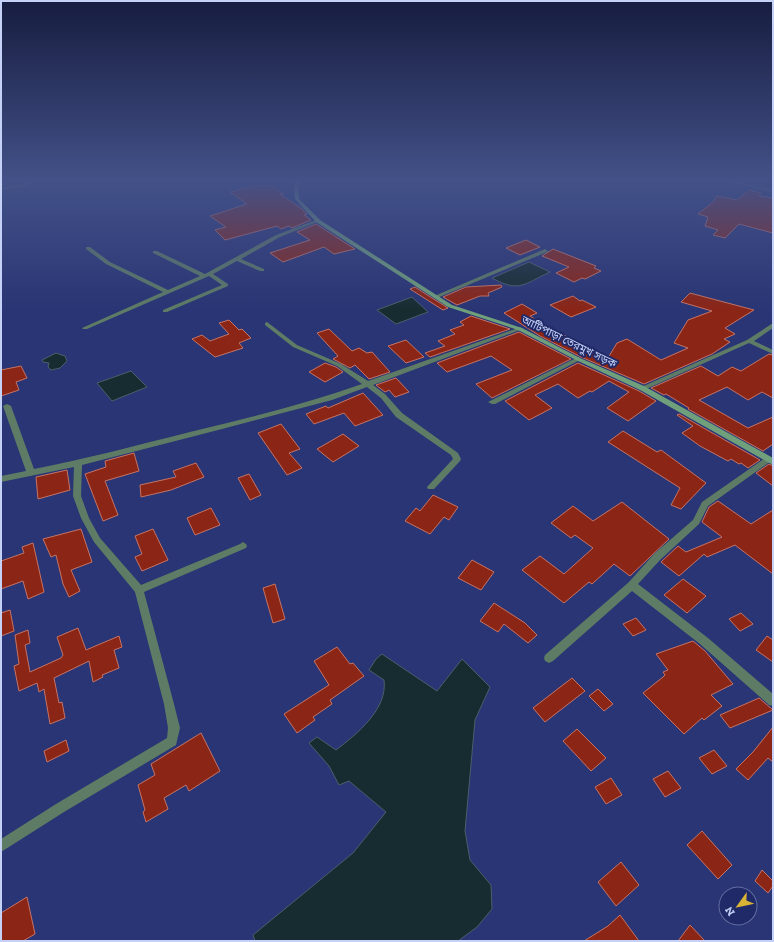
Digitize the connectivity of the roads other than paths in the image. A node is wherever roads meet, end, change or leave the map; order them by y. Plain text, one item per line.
1 (313, 223) edge
2 (321, 223) edge
3 (88, 248) dead end
4 (545, 251) dead end
5 (155, 252) dead end
6 (237, 259) junction
7 (262, 270) dead end
8 (207, 275) junction
9 (168, 292) junction
10 (435, 297) junction
11 (165, 311) dead end
12 (266, 324) dead end
13 (773, 325) edge
14 (85, 328) dead end
15 (520, 329) junction
16 (749, 340) junction
17 (773, 352) edge
18 (578, 359) junction
19 (369, 385) junction
20 (642, 388) junction
21 (492, 402) dead end
22 (7, 406) dead end
23 (770, 461) edge
24 (78, 463) junction
25 (31, 473) junction
26 (1, 479) edge
27 (431, 487) dead end
28 (243, 546) dead end
29 (632, 585) junction
30 (139, 590) junction
31 (549, 658) dead end
32 (773, 701) edge
33 (1, 846) edge

1 - 6 street
2 - 10 main road, আটিপাড়া তেরমুখ সড়ক
3 - 9 street
4 - 10 street
5 - 8 street
6 - 7 street
6 - 8 street
8 - 9 street
8 - 11 street
9 - 14 street
10 - 15 main road, আটিপাড়া তেরমুখ সড়ক
12 - 19 street
13 - 16 street
15 - 18 main road, আটিপাড়া তেরমুখ সড়ক
15 - 19 street
16 - 17 street
16 - 20 street
18 - 20 main road, আটিপাড়া তেরমুখ সড়ক
18 - 21 street
19 - 24 street
19 - 27 street
20 - 23 main road, আটিপাড়া তেরমুখ সড়ক
22 - 25 street
23 - 29 street
24 - 25 street
24 - 30 street
25 - 26 street
28 - 30 street
29 - 31 street
29 - 32 street
30 - 33 street

